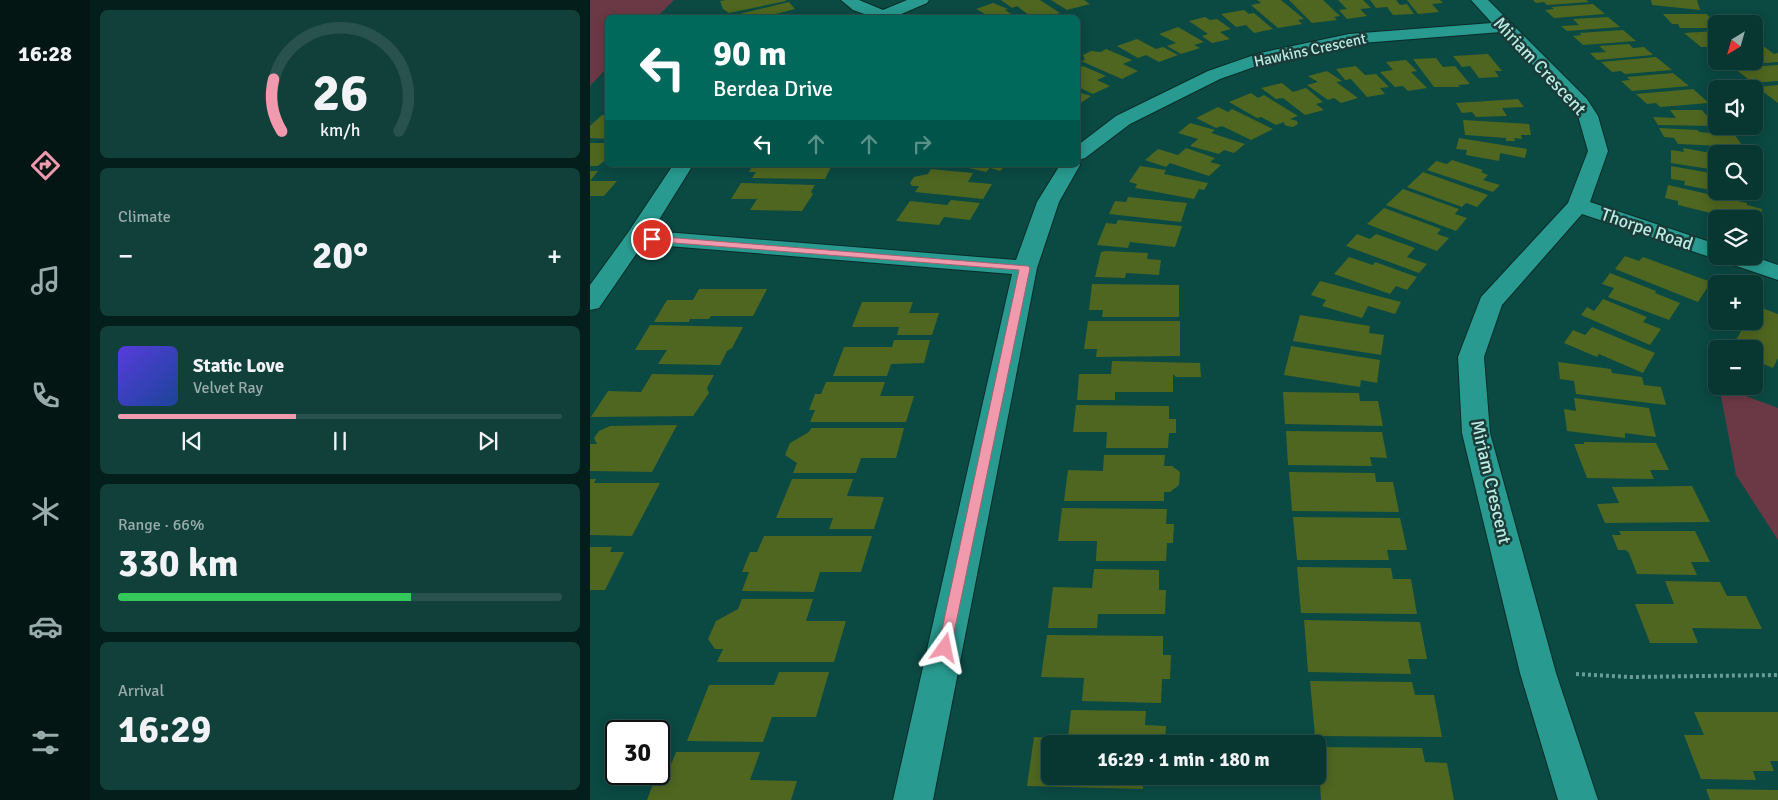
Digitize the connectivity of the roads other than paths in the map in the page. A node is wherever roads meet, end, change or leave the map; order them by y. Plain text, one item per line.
1 (849, 0) edge
2 (921, 0) edge
3 (1479, 0) edge
4 (878, 15) edge
5 (883, 15) edge
6 (1505, 27) junction
7 (1080, 152) edge
8 (682, 167) edge
9 (1069, 167) edge
10 (1578, 205) junction
11 (637, 237) junction
12 (1708, 249) edge
13 (1754, 265) edge
14 (1025, 268) junction
15 (1778, 273) edge
16 (590, 302) edge
17 (913, 800) edge
18 (1578, 800) edge

1 - 4 street
2 - 5 street
3 - 6 street, Miriam Crescent
6 - 7 street, Hawkins Crescent
6 - 10 street, Miriam Crescent
8 - 11 street
9 - 14 street
10 - 12 street, Thorpe Road
10 - 18 street, Miriam Crescent
11 - 14 street
11 - 16 street
13 - 15 street
14 - 17 street

